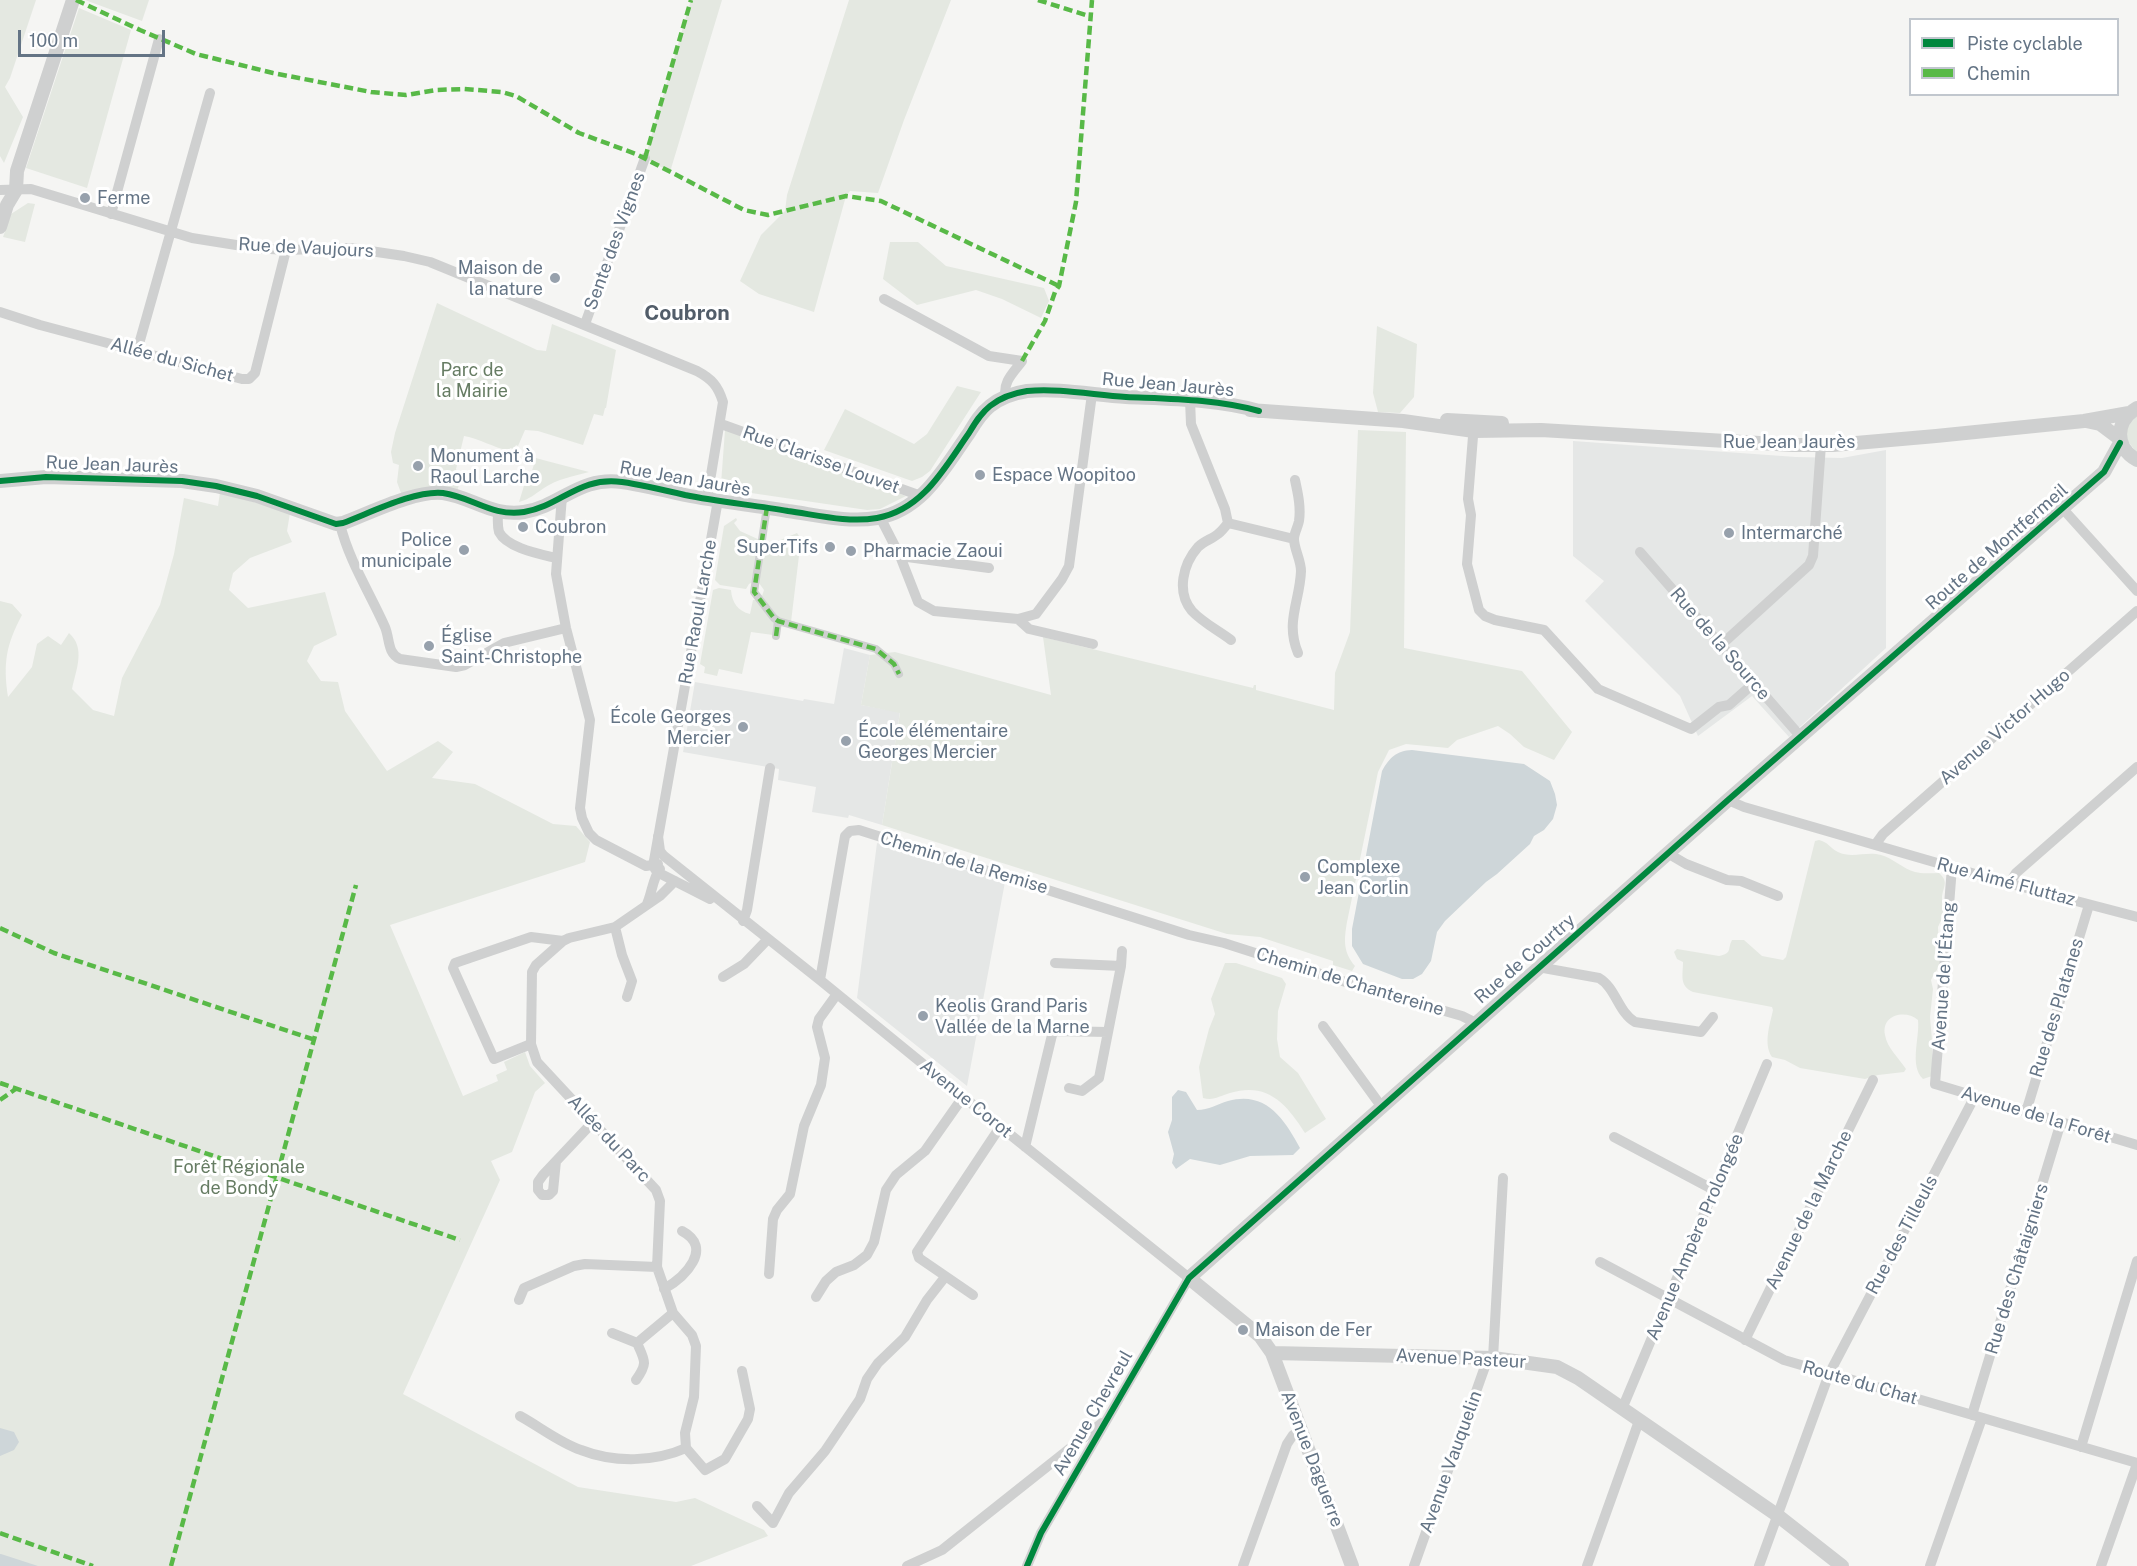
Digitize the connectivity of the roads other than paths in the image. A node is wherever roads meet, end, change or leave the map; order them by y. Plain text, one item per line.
1 (73, 0) edge
2 (159, 39) dead end
3 (210, 93) dead end
4 (645, 158) dead end
5 (0, 190) edge
6 (15, 190) junction
7 (111, 214) junction
8 (0, 227) edge
9 (169, 232) junction
10 (286, 250) junction
11 (884, 299) dead end
12 (0, 312) edge
13 (585, 324) junction
14 (137, 351) junction
15 (1092, 394) junction
16 (1006, 397) junction
17 (1189, 404) junction
18 (2133, 410) edge
19 (2084, 421) junction
20 (721, 424) junction
21 (1474, 426) junction
22 (2120, 441) junction
23 (1821, 449) junction
24 (2137, 460) edge
25 (2104, 472) junction
26 (1295, 480) dead end
27 (0, 481) edge
28 (562, 496) junction
29 (921, 496) junction
30 (713, 499) junction
31 (767, 507) junction
32 (2063, 509) junction
33 (498, 512) junction
34 (880, 517) junction
35 (1228, 523) junction
36 (340, 524) junction
37 (1294, 539) junction
38 (1640, 552) dead end
39 (900, 556) junction
40 (556, 558) junction
41 (989, 568) dead end
42 (2137, 591) edge
43 (2137, 611) edge
44 (1018, 619) junction
45 (778, 621) junction
46 (566, 628) junction
47 (776, 636) dead end
48 (1231, 639) dead end
49 (1093, 644) dead end
50 (1721, 645) junction
51 (1298, 653) dead end
52 (1884, 666) joint
53 (899, 674) dead end
54 (1754, 683) junction
55 (1801, 737) junction
56 (2137, 767) edge
57 (771, 768) dead end
58 (1728, 800) junction
59 (658, 836) junction
60 (1875, 845) junction
61 (1669, 854) junction
62 (664, 856) junction
63 (1952, 867) junction
64 (655, 869) junction
65 (694, 879) junction
66 (675, 881) junction
67 (2009, 884) junction
68 (1779, 896) dead end
69 (647, 904) junction
70 (2089, 905) junction
71 (2137, 918) edge
72 (743, 921) junction
73 (615, 927) junction
74 (768, 939) junction
75 (563, 941) junction
76 (1224, 943) joint
77 (1122, 951) dead end
78 (1055, 963) dead end
79 (1121, 966) junction
80 (1538, 967) junction
81 (723, 977) dead end
82 (820, 980) junction
83 (837, 994) junction
84 (627, 997) dead end
85 (1713, 1017) dead end
86 (1476, 1023) junction
87 (1323, 1026) dead end
88 (1108, 1032) junction
89 (531, 1044) junction
90 (1767, 1064) dead end
91 (1874, 1080) dead end
92 (1935, 1084) joint
93 (1070, 1088) dead end
94 (1975, 1096) junction
95 (963, 1097) junction
96 (1382, 1106) junction
97 (2026, 1112) junction
98 (592, 1122) junction
99 (2061, 1122) junction
100 (1000, 1127) junction
101 (1614, 1137) dead end
102 (2137, 1145) edge
103 (1025, 1147) junction
104 (556, 1161) dead end
105 (1503, 1178) dead end
106 (1714, 1190) junction
107 (682, 1231) dead end
108 (2137, 1261) edge
109 (1600, 1262) dead end
110 (657, 1267) junction
111 (769, 1274) dead end
112 (945, 1277) junction
113 (1189, 1278) junction
114 (664, 1289) junction
115 (973, 1295) dead end
116 (816, 1297) dead end
117 (519, 1300) dead end
118 (1669, 1300) junction
119 (673, 1313) junction
120 (612, 1333) dead end
121 (1745, 1340) junction
122 (637, 1343) junction
123 (1272, 1353) junction
124 (1490, 1358) junction
125 (742, 1371) dead end
126 (1828, 1374) junction
127 (636, 1380) dead end
128 (1622, 1409) junction
129 (520, 1416) dead end
130 (1977, 1417) junction
131 (1107, 1420) junction
132 (1639, 1420) junction
133 (1300, 1431) junction
134 (1076, 1444) junction
135 (2081, 1447) junction
136 (686, 1448) junction
137 (1087, 1453) junction
138 (2137, 1463) edge
139 (757, 1506) dead end
140 (1777, 1515) junction
141 (907, 1566) edge
142 (1027, 1566) edge
143 (1243, 1566) edge
144 (1352, 1566) edge
145 (1414, 1566) edge
146 (1587, 1566) edge
147 (1760, 1566) edge
148 (1842, 1566) edge
149 (1930, 1566) edge
150 (2101, 1566) edge

1 - 6 street
2 - 7 street
3 - 9 street
4 - 13 street, Sente des Vignes
5 - 6 street, Rue de Vaujours
6 - 7 street, Rue de Vaujours
6 - 8 street
7 - 9 street, Rue de Vaujours
9 - 10 street, Rue de Vaujours
9 - 14 street
10 - 13 street, Rue de Vaujours
10 - 14 street, Allée du Sichet
11 - 16 street
12 - 14 street, Allée du Sichet
13 - 20 street, Rue de Vaujours
15 - 16 street, Rue Jean Jaurès
15 - 17 street, Rue Jean Jaurès
15 - 44 street
16 - 29 street, Rue Jean Jaurès
17 - 21 street, Rue Jean Jaurès
17 - 35 street
18 - 19 street, Rue Jean Jaurès
18 - 22 street, Route de Montfermeil
19 - 22 street
19 - 23 street, Rue Jean Jaurès
20 - 29 street, Rue Clarisse Louvet
20 - 30 street, Rue Raoul Larche
21 - 23 street, Rue Jean Jaurès
21 - 54 street
22 - 24 street
22 - 25 street, Route de Montfermeil
23 - 50 street
24 - 25 street, Route de Montfermeil
25 - 32 street, Route de Montfermeil
26 - 37 street
27 - 36 street, Rue Jean Jaurès
28 - 30 street, Rue Jean Jaurès
28 - 33 street, Rue Jean Jaurès
28 - 40 street
29 - 34 street, Rue Jean Jaurès
30 - 31 street, Rue Jean Jaurès
30 - 59 street, Rue Raoul Larche
31 - 34 street, Rue Jean Jaurès
31 - 45 street
32 - 42 street
32 - 52 street, Route de Montfermeil
33 - 36 street, Rue Jean Jaurès
33 - 40 street
34 - 39 street
35 - 37 street
35 - 48 street
36 - 46 street
37 - 51 street
38 - 50 street, Rue de la Source
39 - 41 street
39 - 44 street
40 - 46 street
43 - 60 street, Avenue Victor Hugo
44 - 49 street
45 - 47 street
45 - 53 street
46 - 64 street
50 - 54 street, Rue de la Source
52 - 55 street, Rue de Courtry
54 - 55 street, Rue de la Source
55 - 58 street, Rue de Courtry
56 - 67 street
57 - 72 street
58 - 60 street, Rue Aimé Fluttaz
58 - 61 street, Rue de Courtry
59 - 62 street
59 - 64 street, Rue Raoul Larche
60 - 63 street, Rue Aimé Fluttaz
61 - 68 street
61 - 80 street, Rue de Courtry
62 - 64 street
62 - 65 street, Avenue Corot
63 - 67 street, Rue Aimé Fluttaz
63 - 92 street, Avenue de l’Étang
64 - 65 street
64 - 66 street, Avenue Corot
64 - 69 street
65 - 72 street, Avenue Corot
66 - 69 street, Allée du Parc
66 - 72 street, Avenue Corot
67 - 70 street, Rue Aimé Fluttaz
69 - 73 street, Allée du Parc
70 - 71 street, Rue Aimé Fluttaz
70 - 97 street, Rue des Platanes
72 - 74 street, Avenue Corot
73 - 75 street, Allée du Parc
73 - 84 street
74 - 81 street
74 - 82 street, Avenue Corot
75 - 89 street, Allée du Parc
75 - 89 street
76 - 82 street, Chemin de la Remise
76 - 86 street, Chemin de Chantereine
77 - 79 street
78 - 79 street
79 - 88 street
80 - 85 street
80 - 86 street, Rue de Courtry
82 - 83 street, Avenue Corot
83 - 95 street, Avenue Corot
83 - 111 street
86 - 96 street, Rue de Courtry
87 - 96 street
88 - 93 street
88 - 103 street
89 - 98 street, Allée du Parc
90 - 106 street, Avenue Ampère Prolongée
91 - 121 street, Avenue de la Marche
92 - 94 street, Avenue de la Forêt
94 - 97 street, Avenue de la Forêt
94 - 126 street, Rue des Tilleuls
95 - 100 street, Avenue Corot
95 - 116 street
96 - 113 street, Rue de Courtry
97 - 99 street, Avenue de la Forêt
98 - 104 street
98 - 110 street, Allée du Parc
99 - 102 street, Avenue de la Forêt
99 - 130 street, Rue des Châtaigniers
100 - 103 street, Avenue Corot
100 - 112 street
101 - 106 street
103 - 113 street, Avenue Corot
105 - 124 street, Avenue Vauquelin
106 - 118 street, Avenue Ampère Prolongée
107 - 114 street
108 - 135 street
109 - 118 street, Route du Chat
110 - 114 street, Allée du Parc
110 - 117 street
112 - 115 street
112 - 139 street
113 - 123 street
113 - 131 street, Avenue Chevreul
114 - 119 street, Allée du Parc
118 - 121 street, Route du Chat
118 - 128 street, Avenue Ampère Prolongée
119 - 122 street
119 - 136 street, Allée du Parc
120 - 122 street
121 - 126 street, Route du Chat
122 - 127 street
123 - 124 street, Avenue Pasteur
123 - 133 street, Avenue Daguerre
124 - 128 street, Avenue Pasteur
124 - 145 street, Avenue Vauquelin
125 - 136 street
126 - 130 street, Route du Chat
126 - 140 street, Rue des Tilleuls
128 - 132 street, Avenue Pasteur
129 - 136 street
130 - 135 street, Route du Chat
130 - 149 street, Rue des Châtaigniers
131 - 134 street
131 - 137 street, Avenue Chevreul
132 - 140 street, Avenue Pasteur
132 - 146 street
133 - 143 street
133 - 144 street, Avenue Daguerre
134 - 137 street
134 - 141 street
135 - 138 street, Route du Chat
137 - 142 street, Avenue Chevreul
138 - 150 street
140 - 147 street, Rue des Tilleuls
140 - 148 street, Avenue Pasteur

